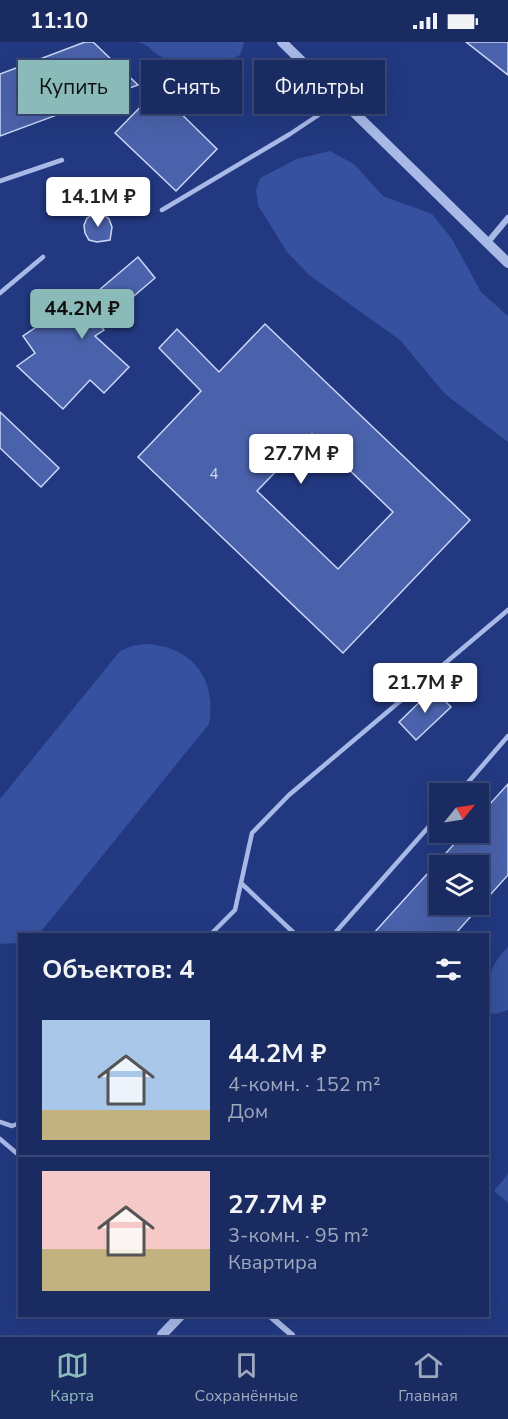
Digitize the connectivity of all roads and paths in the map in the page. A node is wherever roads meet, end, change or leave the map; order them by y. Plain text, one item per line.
1 (282, 42) edge
2 (301, 60) edge
3 (319, 114) edge
4 (356, 114) edge
5 (62, 160) dead end
6 (0, 181) edge
7 (162, 210) dead end
8 (508, 218) edge
9 (488, 242) junction
10 (43, 257) dead end
11 (508, 263) edge
12 (0, 292) edge
13 (508, 610) edge
14 (508, 736) edge
15 (467, 783) edge
16 (429, 826) edge
17 (241, 883) junction
18 (212, 933) edge
19 (294, 933) edge
20 (335, 933) edge
21 (0, 1122) edge
22 (18, 1124) edge
23 (0, 1139) edge
24 (18, 1154) edge
25 (179, 1317) edge
26 (271, 1317) edge
27 (162, 1335) edge
28 (292, 1335) edge

1 - 2 street
3 - 7 lane
4 - 9 street
5 - 6 lane
8 - 9 street
9 - 11 street
10 - 12 lane
13 - 17 lane
14 - 15 lane
16 - 20 lane
17 - 18 lane
17 - 19 lane
21 - 22 lane
23 - 24 lane
25 - 27 street
26 - 28 street

